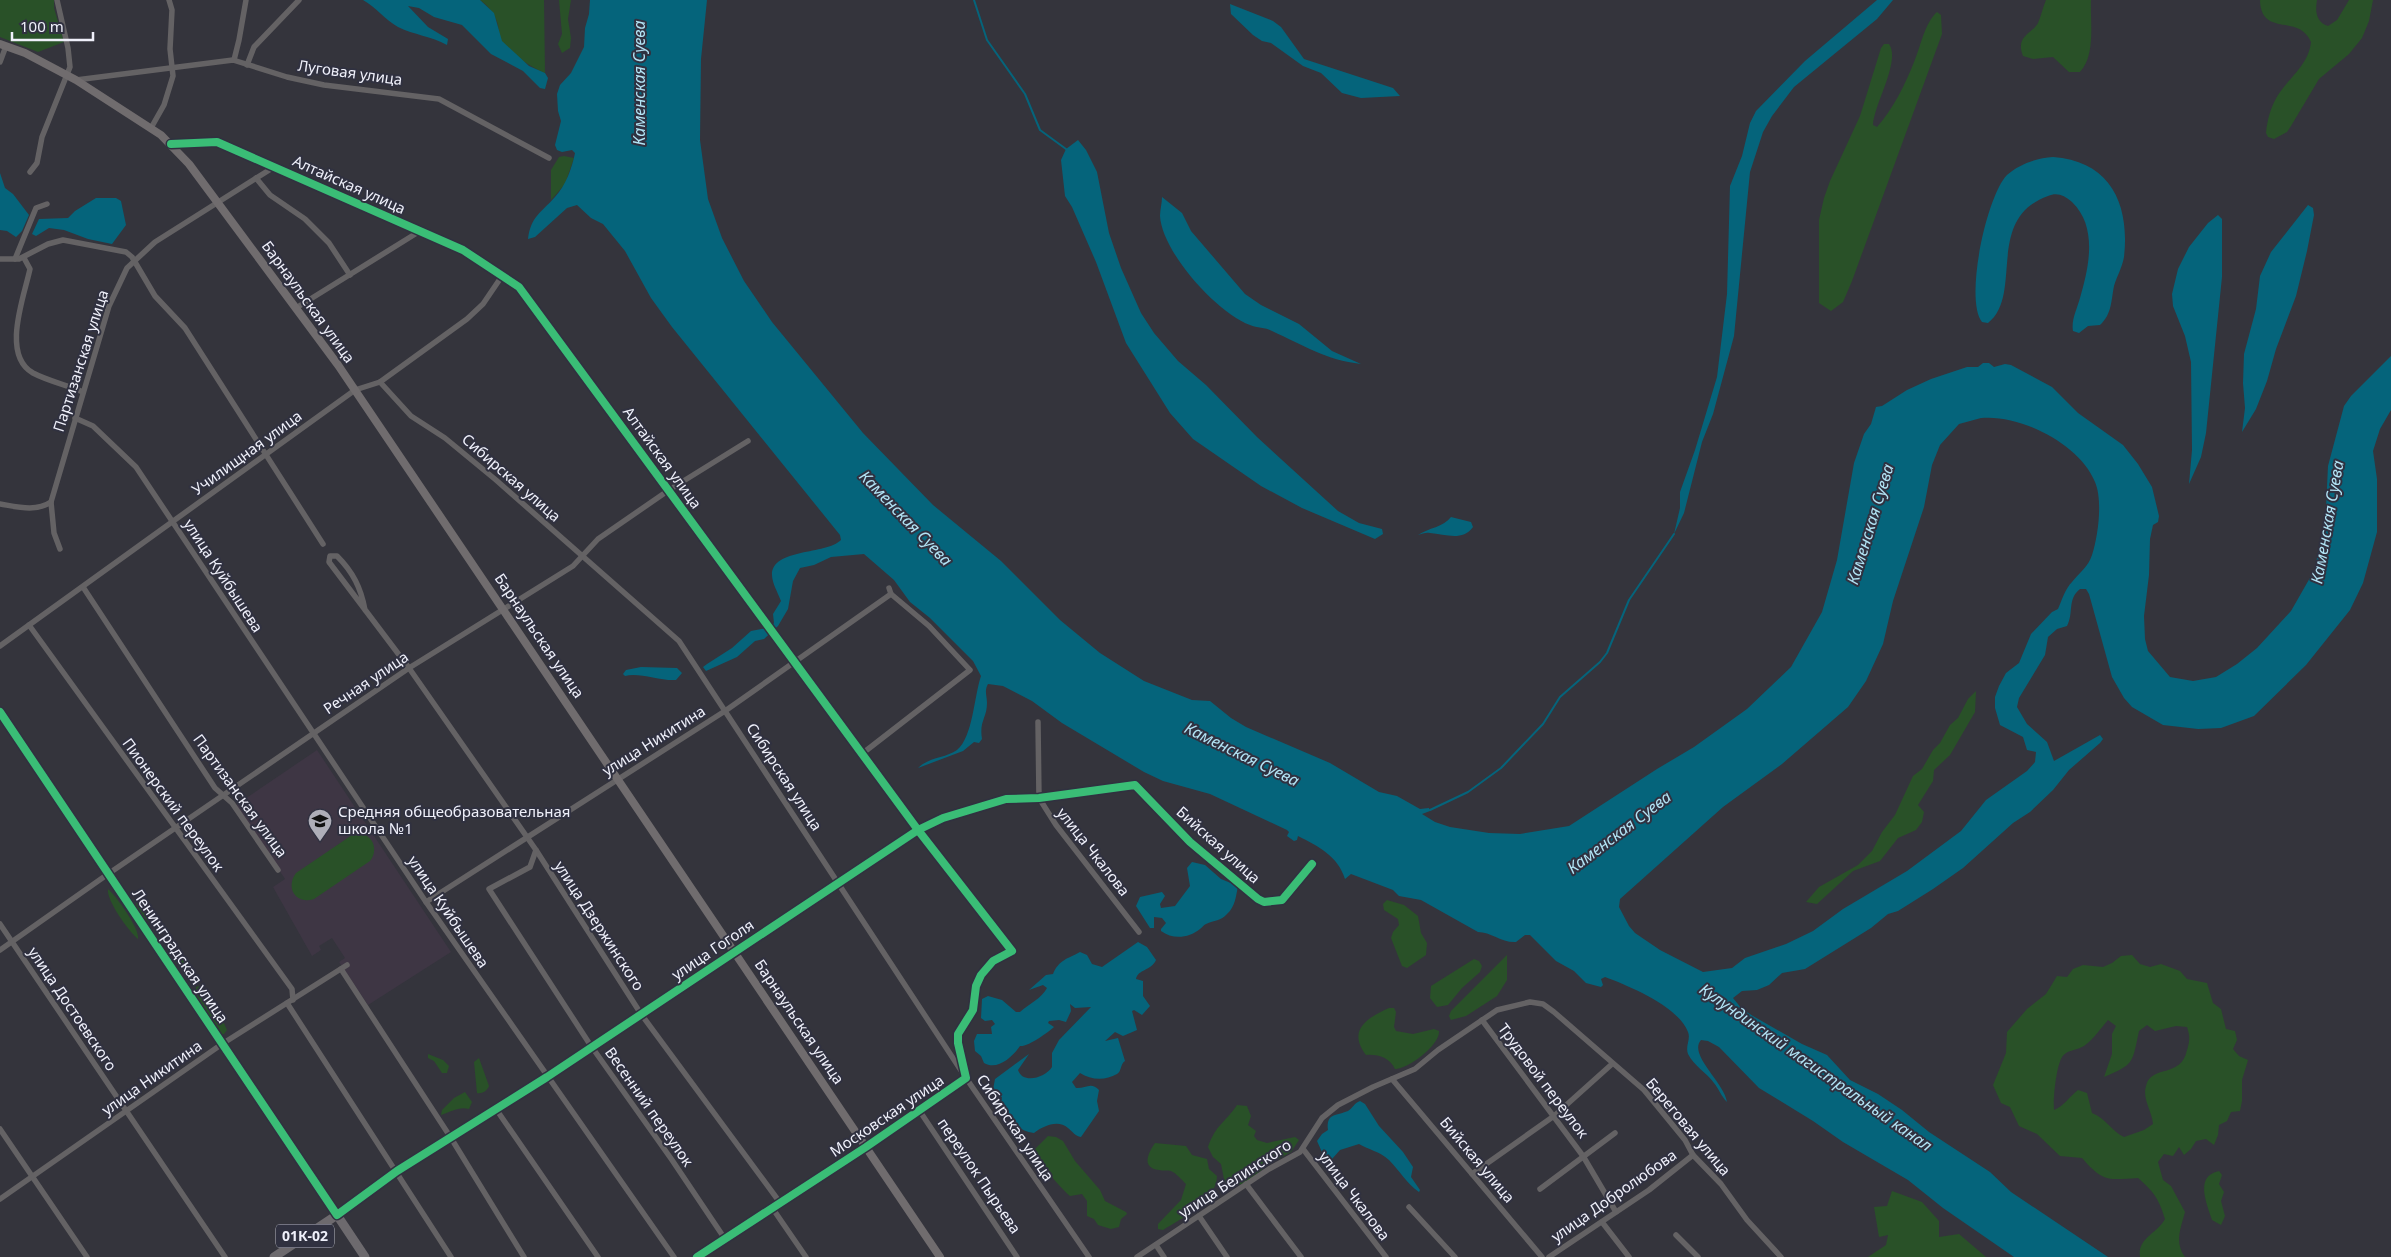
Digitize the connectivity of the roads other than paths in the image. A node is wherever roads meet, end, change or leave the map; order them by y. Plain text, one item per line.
1 (57, 0) edge
2 (169, 0) edge
3 (246, 0) edge
4 (299, 0) edge
5 (3, 45) edge
6 (234, 60) junction
7 (0, 62) edge
8 (247, 64) junction
9 (172, 69) junction
10 (67, 74) junction
11 (76, 80) junction
12 (151, 128) junction
13 (171, 144) junction
14 (549, 158) dead end
15 (274, 167) junction
16 (30, 172) dead end
17 (256, 178) junction
18 (218, 203) junction
19 (47, 204) dead end
20 (420, 231) junction
21 (24, 258) junction
22 (0, 259) edge
23 (15, 260) junction
24 (134, 261) junction
25 (350, 274) junction
26 (502, 276) junction
27 (296, 308) junction
28 (380, 382) junction
29 (355, 390) junction
30 (83, 392) junction
31 (75, 418) junction
32 (748, 441) dead end
33 (265, 455) junction
34 (669, 490) junction
35 (51, 502) junction
36 (0, 504) edge
37 (173, 522) junction
38 (323, 544) dead end
39 (60, 549) dead end
40 (581, 556) junction
41 (83, 587) junction
42 (365, 610) junction
43 (505, 610) junction
44 (29, 625) junction
45 (0, 646) edge
46 (795, 661) junction
47 (409, 668) junction
48 (725, 711) junction
49 (0, 712) edge
50 (1038, 722) dead end
51 (312, 734) junction
52 (862, 753) junction
53 (618, 778) junction
54 (1136, 785) joint
55 (224, 794) junction
56 (1039, 798) junction
57 (174, 828) junction
58 (918, 830) junction
59 (526, 838) junction
60 (536, 850) junction
61 (1312, 864) dead end
62 (278, 870) dead end
63 (108, 874) junction
64 (838, 883) junction
65 (426, 902) junction
66 (0, 924) edge
67 (1139, 932) dead end
68 (12, 942) junction
69 (0, 950) edge
70 (1012, 950) joint
71 (735, 952) junction
72 (347, 965) dead end
73 (341, 969) junction
74 (290, 1002) junction
75 (1543, 1004) joint
76 (641, 1014) junction
77 (1482, 1020) junction
78 (222, 1044) junction
79 (591, 1047) junction
80 (1612, 1064) junction
81 (547, 1076) junction
82 (966, 1078) junction
83 (1392, 1079) junction
84 (496, 1109) junction
85 (919, 1110) junction
86 (126, 1111) junction
87 (1554, 1116) junction
88 (0, 1128) edge
89 (1615, 1133) dead end
90 (451, 1138) junction
91 (866, 1147) junction
92 (1303, 1150) junction
93 (1693, 1155) junction
94 (1583, 1156) junction
95 (397, 1171) junction
96 (1472, 1174) junction
97 (32, 1176) junction
98 (1246, 1184) junction
99 (1540, 1189) dead end
100 (0, 1199) edge
101 (781, 1204) junction
102 (1409, 1206) dead end
103 (773, 1209) junction
104 (1616, 1212) junction
105 (337, 1215) junction
106 (1199, 1216) junction
107 (1602, 1222) junction
108 (1676, 1235) dead end
109 (725, 1239) junction
110 (1156, 1245) junction
111 (87, 1257) edge
112 (226, 1257) edge
113 (274, 1257) edge
114 (366, 1257) edge
115 (451, 1257) edge
116 (524, 1257) edge
117 (598, 1257) edge
118 (674, 1257) edge
119 (696, 1257) edge
120 (806, 1257) edge
121 (940, 1257) edge
122 (1017, 1257) edge
123 (1088, 1257) edge
124 (1137, 1257) edge
125 (1164, 1257) edge
126 (1228, 1257) edge
127 (1301, 1257) edge
128 (1386, 1257) edge
129 (1455, 1257) edge
130 (1542, 1257) edge
131 (1549, 1257) edge
132 (1629, 1257) edge
133 (1698, 1257) edge
134 (1781, 1257) edge

1 - 10 street
2 - 9 street
3 - 6 street
4 - 8 street
5 - 7 street
5 - 10 street, Барнаульская улица
6 - 8 street, Луговая улица
6 - 9 street, Луговая улица
8 - 14 street, Луговая улица
9 - 11 street, Луговая улица
9 - 12 street
10 - 11 street, Барнаульская улица
10 - 16 street
11 - 12 street, Барнаульская улица
12 - 13 street, Барнаульская улица
13 - 15 street, Алтайская улица
13 - 18 street, Барнаульская улица
15 - 17 street, Партизанская улица
15 - 20 street, Алтайская улица
17 - 18 street, Партизанская улица
17 - 25 street
18 - 24 street, Партизанская улица
18 - 27 street, Барнаульская улица
19 - 23 street
20 - 25 street
20 - 26 street, Алтайская улица
21 - 23 street
21 - 24 street
21 - 30 street
22 - 23 street
24 - 30 street, Партизанская улица
24 - 33 street
25 - 27 street
26 - 28 street, Училищная улица
26 - 34 street, Алтайская улица
27 - 29 street, Барнаульская улица
28 - 29 street, Училищная улица
28 - 40 street, Сибирская улица
29 - 33 street, Училищная улица
29 - 43 street, Барнаульская улица
30 - 31 street, Партизанская улица
31 - 35 street, Партизанская улица
31 - 37 street, улица Куйбышева
32 - 34 street, Речная улица
33 - 37 street, Училищная улица
33 - 38 street
34 - 40 street, Речная улица
34 - 46 street, Алтайская улица
35 - 36 street
35 - 39 street, Партизанская улица
37 - 41 street, Училищная улица
37 - 51 street, улица Куйбышева
40 - 43 street, Речная улица
40 - 48 street, Сибирская улица
41 - 44 street, Училищная улица
41 - 55 street, Партизанская улица
42 - 42 street, улица Дзержинского
42 - 47 street, улица Дзержинского
43 - 47 street, Речная улица
43 - 53 street, Барнаульская улица
44 - 45 street, Училищная улица
44 - 57 street, Пионерский переулок
46 - 48 street, улица Никитина
46 - 52 street, Алтайская улица
46 - 52 street, улица Никитина
47 - 51 street, Речная улица
47 - 59 street, улица Дзержинского
48 - 53 street, улица Никитина
48 - 64 street, Сибирская улица
49 - 63 street, Ленинградская улица
50 - 56 street, улица Чкалова
51 - 55 street, Речная улица
51 - 65 street, улица Куйбышева
52 - 58 street, Алтайская улица
53 - 59 street, улица Никитина
53 - 71 street, Барнаульская улица
54 - 56 street, улица Гоголя
54 - 61 street, Бийская улица
55 - 57 street, Речная улица
55 - 62 street, Партизанская улица
56 - 58 street, улица Гоголя
56 - 67 street, улица Чкалова
57 - 63 street, Речная улица
57 - 74 street, Пионерский переулок
58 - 64 street, улица Гоголя
58 - 70 street, Алтайская улица
59 - 60 street, улица Дзержинского
59 - 65 street, улица Никитина
60 - 76 street, улица Дзержинского
60 - 79 street, Весенний переулок
63 - 68 street, Речная улица
63 - 78 street, Ленинградская улица
64 - 71 street, улица Гоголя
64 - 82 street, Сибирская улица
65 - 81 street, улица Куйбышева
66 - 68 street, улица Достоевского
68 - 69 street, Речная улица
68 - 86 street, улица Достоевского
70 - 82 street, Московская улица
71 - 76 street, улица Гоголя
71 - 91 street, Барнаульская улица
72 - 73 street, улица Никитина
73 - 74 street, улица Никитина
73 - 90 street
74 - 78 street, улица Никитина
74 - 95 street, Пионерский переулок
75 - 77 street, улица Белинского
75 - 80 street, Береговая улица
76 - 79 street, улица Гоголя
76 - 101 street, улица Дзержинского
77 - 83 street, улица Белинского
77 - 87 street, Трудовой переулок
78 - 86 street, улица Никитина
78 - 105 street, Ленинградская улица
79 - 81 street, улица Гоголя
79 - 109 street, Весенний переулок
80 - 87 street
80 - 93 street, Береговая улица
81 - 84 street, улица Гоголя
81 - 118 street, улица Куйбышева
82 - 85 street, Московская улица
82 - 123 street, Сибирская улица
83 - 92 street, улица Белинского
83 - 96 street, Бийская улица
84 - 90 street, улица Гоголя
84 - 117 street
85 - 91 street, Московская улица
85 - 122 street, переулок Пырьева
86 - 97 street, улица Никитина
86 - 112 street, улица Достоевского
87 - 94 street, Трудовой переулок
87 - 96 street
88 - 97 street
89 - 94 street, Трудовой переулок
90 - 95 street, улица Гоголя
90 - 116 street
91 - 101 street, Московская улица
91 - 121 street, Барнаульская улица
92 - 98 street, улица Белинского
92 - 128 street, улица Чкалова
93 - 104 street, улица Добролюбова
93 - 134 street, Береговая улица
94 - 99 street, Трудовой переулок
94 - 104 street, Трудовой переулок
95 - 105 street, улица Гоголя
95 - 115 street, Пионерский переулок
96 - 130 street, Бийская улица
97 - 100 street, улица Никитина
97 - 111 street
98 - 106 street, улица Белинского
98 - 127 street
101 - 103 street, Московская улица
102 - 129 street
103 - 109 street, Московская улица
103 - 120 street
104 - 107 street, улица Добролюбова
105 - 113 main road, улица Гоголя / 01К-02
105 - 114 main road, Ленинградская улица / 01К-02
106 - 110 street, улица Белинского
106 - 126 street
107 - 131 street, улица Добролюбова
107 - 132 street
108 - 133 street
109 - 119 street, Московская улица
110 - 124 street, улица Белинского
110 - 125 street

